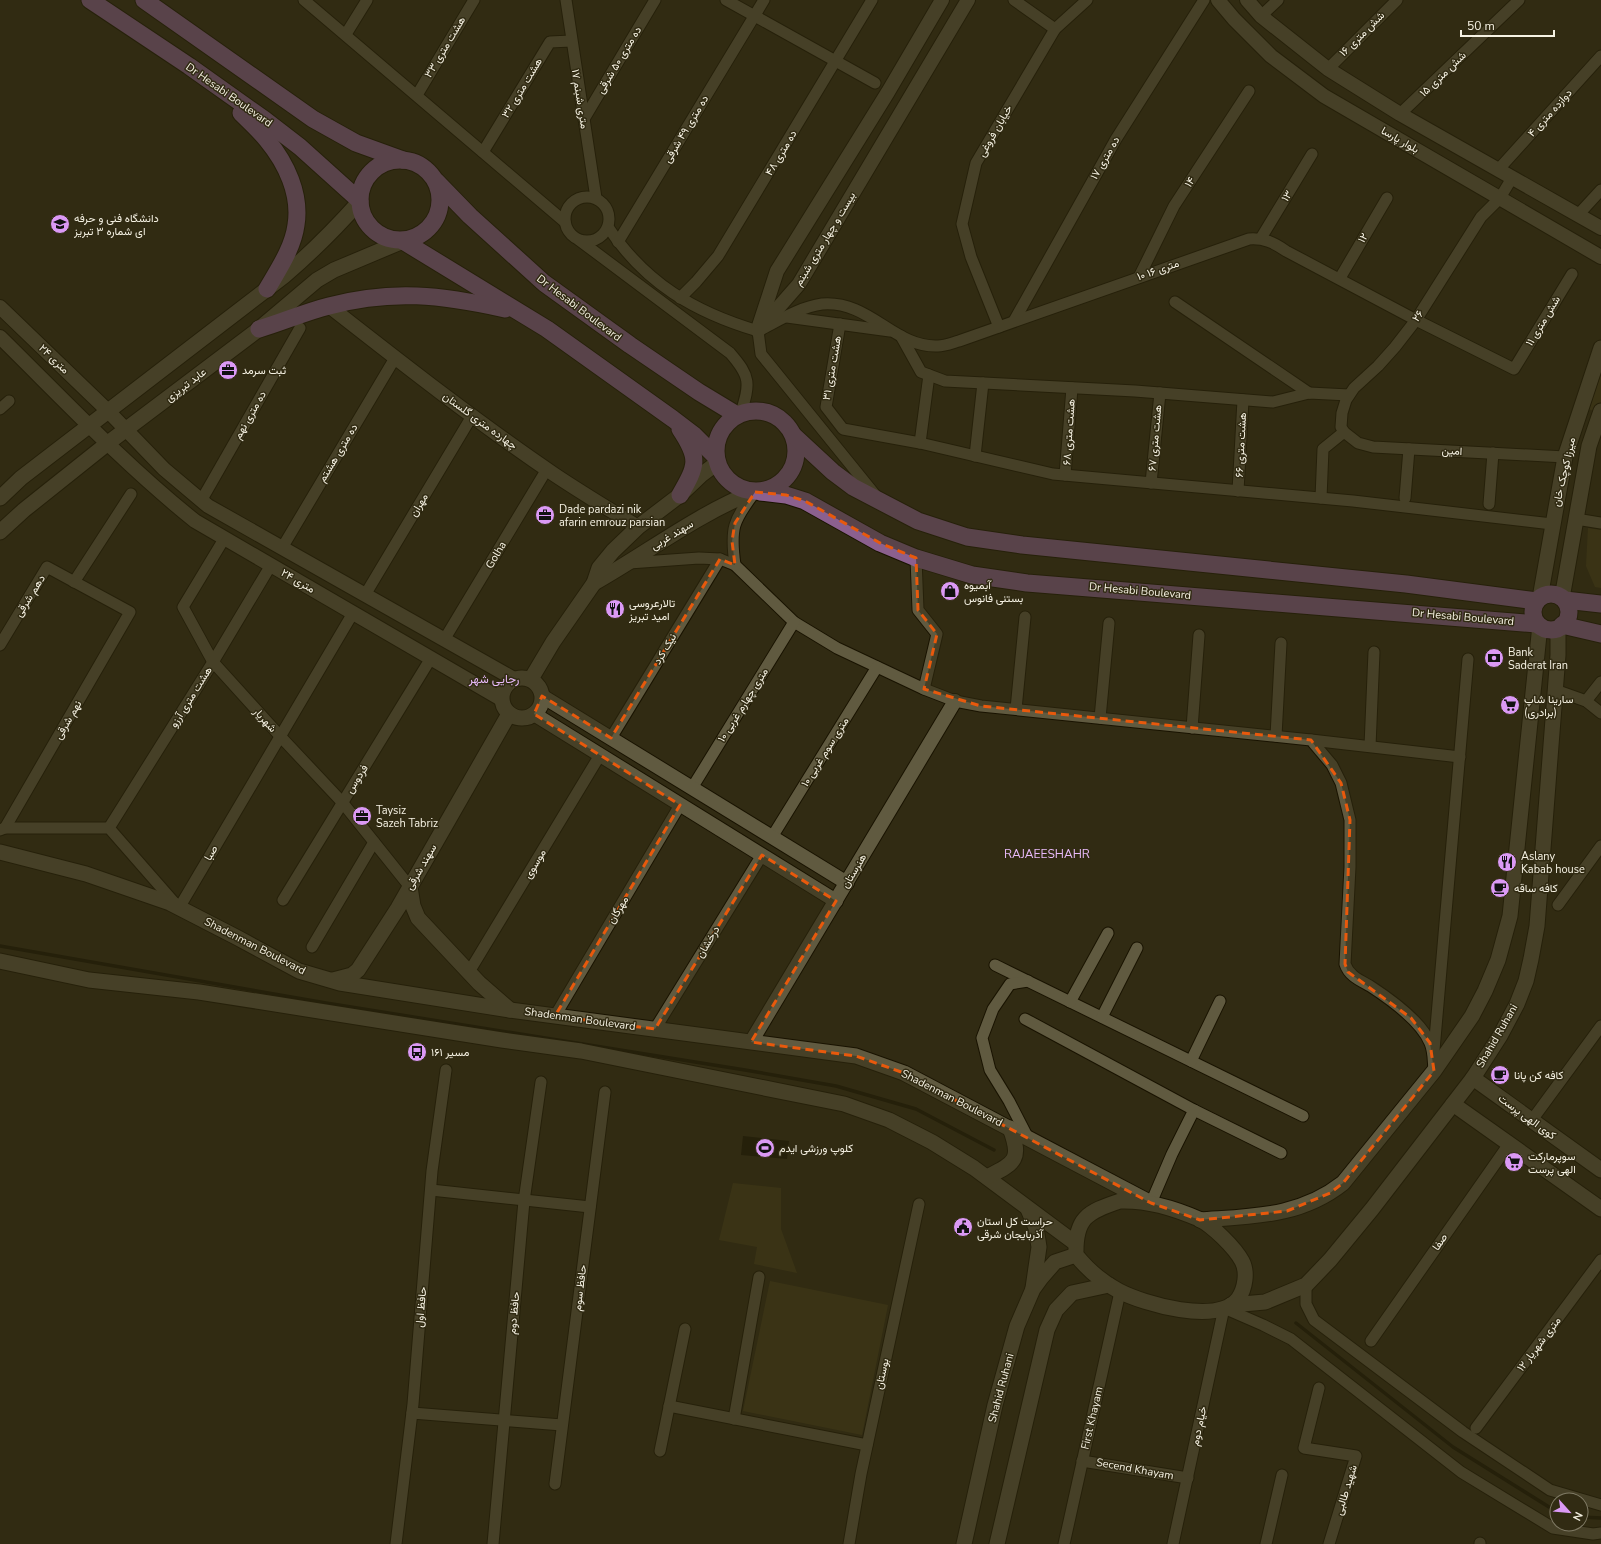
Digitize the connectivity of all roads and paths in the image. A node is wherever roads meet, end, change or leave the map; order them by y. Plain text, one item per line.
1 (90, 0) edge
2 (144, 0) edge
3 (304, 0) edge
4 (367, 0) edge
5 (474, 0) edge
6 (566, 0) edge
7 (655, 0) edge
8 (726, 0) edge
9 (764, 0) edge
10 (872, 0) edge
11 (942, 0) edge
12 (968, 0) edge
13 (1014, 0) edge
14 (1087, 0) edge
15 (1204, 0) edge
16 (1218, 0) edge
17 (1248, 0) edge
18 (1278, 0) edge
19 (1397, 0) edge
20 (1519, 0) edge
21 (755, 16) junction
22 (1261, 16) junction
23 (1055, 29) junction
24 (346, 34) junction
25 (572, 41) junction
26 (1601, 56) edge
27 (835, 62) junction
28 (1328, 69) junction
29 (875, 83) dead end
30 (222, 90) junction
31 (1249, 90) dead end
32 (417, 95) junction
33 (1400, 114) junction
34 (584, 119) junction
35 (483, 152) junction
36 (1312, 154) dead end
37 (403, 160) junction
38 (1498, 170) junction
39 (1512, 178) junction
40 (436, 181) junction
41 (1601, 190) edge
42 (596, 198) junction
43 (1387, 198) dead end
44 (1500, 198) junction
45 (360, 201) junction
46 (1578, 215) junction
47 (565, 222) junction
48 (608, 228) junction
49 (1601, 228) edge
50 (1261, 238) junction
51 (579, 240) junction
52 (403, 241) junction
53 (618, 242) junction
54 (1601, 257) edge
55 (1572, 274) dead end
56 (1139, 277) junction
57 (1340, 278) junction
58 (267, 290) junction
59 (680, 298) junction
60 (1175, 302) dead end
61 (329, 306) junction
62 (1, 311) edge
63 (516, 312) junction
64 (787, 317) junction
65 (1416, 320) junction
66 (1014, 321) junction
67 (840, 324) junction
68 (998, 327) junction
69 (300, 328) dead end
70 (259, 329) junction
71 (758, 331) junction
72 (896, 334) junction
73 (0, 337) edge
74 (1601, 348) edge
75 (395, 358) junction
76 (929, 375) junction
77 (983, 383) junction
78 (1072, 388) junction
79 (1160, 393) junction
80 (1309, 393) junction
81 (1350, 395) junction
82 (1243, 400) junction
83 (9, 401) dead end
84 (0, 408) edge
85 (1580, 408) junction
86 (108, 411) junction
87 (1600, 413) edge
88 (739, 414) junction
89 (472, 416) junction
90 (673, 419) junction
91 (89, 425) junction
92 (127, 430) junction
93 (1344, 432) junction
94 (793, 435) junction
95 (1570, 442) junction
96 (920, 443) junction
97 (108, 444) junction
98 (1589, 446) junction
99 (1409, 449) junction
100 (1493, 453) junction
101 (975, 456) junction
102 (1565, 457) junction
103 (716, 460) junction
104 (547, 470) junction
105 (1065, 475) junction
106 (1151, 483) junction
107 (1238, 491) junction
108 (756, 492) junction
109 (131, 494) dead end
110 (680, 495) junction
111 (0, 498) edge
112 (1321, 498) junction
113 (1405, 498) dead end
114 (201, 501) junction
115 (880, 502) junction
116 (1488, 504) dead end
117 (223, 515) junction
118 (1576, 519) junction
119 (1601, 523) edge
120 (1552, 524) junction
121 (638, 527) junction
122 (0, 532) edge
123 (219, 535) junction
124 (282, 548) junction
125 (916, 558) junction
126 (720, 559) junction
127 (626, 563) junction
128 (735, 564) junction
129 (271, 566) junction
130 (74, 582) junction
131 (594, 583) junction
132 (365, 595) junction
133 (1563, 599) junction
134 (1538, 600) junction
135 (1601, 604) edge
136 (353, 613) junction
137 (1025, 617) dead end
138 (794, 622) junction
139 (1109, 623) dead end
140 (1539, 624) junction
141 (1560, 627) junction
142 (1601, 634) edge
143 (1199, 635) dead end
144 (444, 640) junction
145 (1281, 643) dead end
146 (0, 645) edge
147 (1374, 652) dead end
148 (431, 658) junction
149 (1468, 659) dead end
150 (213, 662) junction
151 (877, 667) junction
152 (514, 679) junction
153 (531, 679) junction
154 (1601, 682) edge
155 (924, 689) junction
156 (1555, 690) junction
157 (542, 696) junction
158 (501, 698) junction
159 (956, 701) junction
160 (1586, 701) junction
161 (1016, 709) junction
162 (1601, 713) edge
163 (509, 714) junction
164 (534, 714) junction
165 (1100, 718) junction
166 (1192, 728) junction
167 (280, 736) junction
168 (1276, 736) junction
169 (611, 738) junction
170 (1311, 740) junction
171 (1370, 746) junction
172 (600, 755) junction
173 (1460, 757) junction
174 (692, 788) junction
175 (342, 802) junction
176 (680, 805) junction
177 (109, 828) junction
178 (3, 829) edge
179 (772, 837) junction
180 (374, 842) junction
181 (1601, 846) edge
182 (0, 852) edge
183 (762, 855) junction
184 (847, 883) junction
185 (410, 887) junction
186 (283, 900) dead end
187 (836, 901) junction
188 (1558, 905) dead end
189 (179, 908) junction
190 (1108, 933) dead end
191 (312, 947) dead end
192 (1137, 948) dead end
193 (0, 961) edge
194 (995, 965) dead end
195 (469, 972) junction
196 (329, 980) junction
197 (1028, 981) junction
198 (1220, 1001) dead end
199 (1070, 1002) junction
200 (510, 1010) junction
201 (555, 1016) junction
202 (1102, 1017) junction
203 (1025, 1019) dead end
204 (1601, 1026) edge
205 (655, 1029) junction
206 (751, 1042) junction
207 (1433, 1054) junction
208 (1191, 1061) junction
209 (446, 1070) dead end
210 (1434, 1071) junction
211 (1473, 1078) junction
212 (541, 1082) dead end
213 (605, 1092) dead end
214 (1452, 1104) junction
215 (1194, 1110) junction
216 (1303, 1116) dead end
217 (1532, 1120) junction
218 (1010, 1128) junction
219 (1027, 1136) junction
220 (1509, 1144) junction
221 (1281, 1154) dead end
222 (1601, 1170) edge
223 (987, 1178) junction
224 (431, 1190) junction
225 (524, 1201) junction
226 (1151, 1203) junction
227 (919, 1204) dead end
228 (590, 1207) junction
229 (1028, 1209) junction
230 (1601, 1209) edge
231 (1200, 1220) junction
232 (1075, 1249) junction
233 (1601, 1260) edge
234 (758, 1277) dead end
235 (1306, 1285) junction
236 (1115, 1288) junction
237 (1033, 1289) junction
238 (1228, 1306) junction
239 (686, 1329) dead end
240 (1371, 1341) dead end
241 (1319, 1388) dead end
242 (669, 1406) junction
243 (412, 1413) junction
244 (734, 1419) junction
245 (504, 1421) junction
246 (562, 1425) junction
247 (1476, 1428) dead end
248 (867, 1445) junction
249 (660, 1451) dead end
250 (1082, 1461) junction
251 (1282, 1475) dead end
252 (1188, 1478) junction
253 (555, 1484) dead end
254 (1601, 1505) edge
255 (1601, 1533) edge
256 (396, 1544) edge
257 (493, 1544) edge
258 (848, 1544) edge
259 (964, 1544) edge
260 (997, 1544) edge
261 (1064, 1544) edge
262 (1173, 1544) edge
263 (1266, 1544) edge
264 (1329, 1544) edge

1 - 30 main road, Dr Hesabi Boulevard
2 - 37 main road
3 - 24 street
4 - 24 street
5 - 32 street, هشت متری ۳۳
6 - 25 street, ۱۷ متری شبنم
7 - 34 street, ده متری ۵۰ شرقی
8 - 21 street
9 - 21 street, ده متری ۴۹ شرقی
10 - 27 street, ده متری ۴۸
11 - 71 street
12 - 71 street, بیست و چهار متری شبنم
13 - 23 street
14 - 23 street, خیابان فروغی
15 - 66 street, ده متری ۱۷
16 - 44 street, بلوار پارسا
17 - 22 street, بلوار پارسا
18 - 22 street
19 - 28 street, شش متری ۱۶
20 - 33 street, شش متری ۱۵
21 - 27 street
21 - 53 street, ده متری ۴۹ شرقی
22 - 28 street, بلوار پارسا
23 - 68 street, خیابان فروغی
24 - 32 street
25 - 34 street, ۱۷ متری شبنم
25 - 35 street, هشت متری ۳۲
26 - 38 street, دوازده متری ۴
27 - 29 street
27 - 59 street, ده متری ۴۸
28 - 33 street, بلوار پارسا
30 - 45 main road, Dr Hesabi Boulevard
30 - 58 main road
31 - 56 street, ۱۴
32 - 35 street
33 - 38 street, بلوار پارسا
34 - 42 street, ۱۷ متری شبنم
35 - 47 street
36 - 50 street, ۱۳
37 - 40 main road
37 - 45 main road
38 - 39 street, بلوار پارسا
39 - 44 street, ۲۶
39 - 46 street, بلوار پارسا
40 - 52 main road
40 - 88 main road, Dr Hesabi Boulevard
41 - 46 street
42 - 47 street
42 - 48 street
43 - 57 street, ۱۲
44 - 54 street, بلوار پارسا
44 - 65 street, ۲۶
45 - 52 main road
45 - 58 main road
46 - 49 street, بلوار پارسا
47 - 51 street
48 - 51 street
48 - 53 street
50 - 56 street, ۱۰ متری ۱۶
50 - 57 street
51 - 88 street
52 - 63 main road
52 - 70 main road, عابد تبریزی
53 - 59 street
55 - 65 street, شش متری ۱۱
56 - 66 street, ۱۰ متری ۱۶
57 - 65 street
58 - 86 main road
59 - 71 street
60 - 80 street
61 - 63 main road
61 - 70 main road
61 - 75 street, چهارده متری گلستان
62 - 86 street, ۲۴ متری
63 - 90 main road
64 - 67 street
64 - 71 street
64 - 72 street
65 - 81 street, ۲۶
66 - 68 street, ۱۰ متری ۱۶
67 - 72 street
67 - 96 street, هشت متری ۳۱
68 - 72 street, ۱۰ متری ۱۶
69 - 114 street, ده متری نهم
70 - 92 main road, عابد تبریزی
71 - 115 street
72 - 76 street
73 - 91 street, ۲۴ متری
74 - 85 main road, میرزا کوچک خان
75 - 89 street, چهارده متری گلستان
75 - 124 street, ده متری هشتم
76 - 77 street
76 - 96 street
77 - 78 street
77 - 101 street
78 - 79 street
78 - 105 street, هشت متری ۶۸
79 - 82 street
79 - 106 street, هشت متری ۶۷
80 - 81 street
80 - 82 street
81 - 93 street, ۲۶
82 - 107 street, هشت متری ۶۶
83 - 84 street
85 - 87 main road
85 - 95 main road, میرزا کوچک خان
86 - 91 main road
86 - 92 street, ۲۴ متری
87 - 98 main road, میرزا کوچک خان
88 - 94 main road
88 - 103 main road
89 - 104 street, چهارده متری گلستان
89 - 132 street, مهران
90 - 103 main road
90 - 110 main road
91 - 97 street, ۲۴ متری
91 - 111 main road
92 - 97 main road, عابد تبریزی
92 - 114 street, ۲۴ متری
93 - 99 street, امین
93 - 112 street
94 - 108 main road
94 - 115 main road, Dr Hesabi Boulevard
95 - 98 main road
95 - 102 main road, میرزا کوچک خان
96 - 101 street
97 - 122 main road, عابد تبریزی
97 - 123 street, ۲۴ متری
98 - 118 main road, میرزا کوچک خان
99 - 100 street, امین
99 - 113 street
100 - 102 street, امین
100 - 116 street
101 - 105 street
102 - 120 main road, میرزا کوچک خان
103 - 108 main road
103 - 110 main road, سهند غربی
104 - 121 street, چهارده متری گلستان
104 - 144 street, Golha
105 - 106 street
106 - 107 street
107 - 112 street
108 - 125 main road, Dr Hesabi Boulevard
108 - 127 main road, سهند غربی
108 - 128 street
109 - 130 street
110 - 121 main road, سهند غربی
112 - 120 street
114 - 117 street, ۲۴ متری
115 - 134 main road, Dr Hesabi Boulevard
117 - 123 street
117 - 124 street, ۲۴ متری
118 - 119 street
118 - 133 main road, میرزا کوچک خان
120 - 134 main road, میرزا کوچک خان
121 - 131 main road, سهند غربی
123 - 129 street, ۲۴ متری
123 - 150 street, شهریار
124 - 132 street, ۲۴ متری
125 - 140 main road, Dr Hesabi Boulevard
125 - 155 street
126 - 127 street
126 - 128 street
126 - 169 street, نیک کرد
127 - 131 main road, سهند غربی
128 - 138 street
129 - 136 street, ۲۴ متری
129 - 150 street, هشت متری آرزو
130 - 146 street, دهم شرقی
130 - 178 street, نهم شرقی
131 - 153 main road, سهند غربی
132 - 144 street, ۲۴ متری
133 - 134 main road
133 - 135 main road
133 - 141 main road
134 - 140 main road
136 - 148 street, ۲۴ متری
136 - 167 street, صبا
137 - 161 street
138 - 151 street
138 - 174 street, ۱۰ متری چهارم غربی
139 - 165 street
140 - 141 main road
140 - 210 main road
141 - 142 main road
141 - 156 main road, Shahid Ruhani
143 - 166 street
144 - 152 street, ۲۴ متری
145 - 168 street
147 - 171 street
148 - 158 street, ۲۴ متری
148 - 175 street, فردوس
149 - 173 street
150 - 167 street, شهریار
150 - 177 street, هشت متری آرزو
151 - 155 street
151 - 179 street, ۱۰ متری سوم غربی
152 - 153 main road
152 - 158 main road
153 - 157 main road
154 - 160 street
155 - 159 street
156 - 160 street
156 - 211 main road, Shahid Ruhani
157 - 164 main road
157 - 169 street
158 - 163 main road
159 - 161 street
159 - 184 street, هنرستان
160 - 162 street
161 - 165 street
163 - 164 main road
163 - 185 main road, سهند شرقی
164 - 172 street
165 - 166 street
166 - 168 street
167 - 175 street, شهریار
167 - 189 street, صبا
168 - 170 street
169 - 174 street
170 - 171 street
170 - 207 street
171 - 173 street
172 - 176 street
172 - 195 street, موسوی
173 - 207 street
174 - 179 street
175 - 180 street, شهریار
175 - 186 street, فردوس
176 - 183 street
176 - 201 street, مهرگان
177 - 178 street
177 - 189 street
179 - 184 street
180 - 185 street, شهریار
180 - 191 street
181 - 188 street
182 - 189 main road, Shadenman Boulevard
183 - 187 street
183 - 205 street, درخشان
184 - 187 street, هنرستان
185 - 195 main road
185 - 196 main road, سهند شرقی
187 - 206 street, هنرستان
189 - 196 main road, Shadenman Boulevard
190 - 199 street
192 - 202 street
193 - 223 main road
194 - 197 street
195 - 200 main road
196 - 200 main road, Shadenman Boulevard
197 - 199 street
197 - 219 street
198 - 208 street
199 - 202 street
200 - 201 main road, Shadenman Boulevard
201 - 205 main road, Shadenman Boulevard
202 - 208 street
203 - 215 street
204 - 217 street
205 - 206 main road, Shadenman Boulevard
206 - 218 main road, Shadenman Boulevard
207 - 210 street
208 - 216 street
209 - 224 street, حافظ اول
210 - 231 main road
211 - 214 main road, Shahid Ruhani
211 - 217 main road, کوی الهی پرست
212 - 225 street, حافظ دوم
213 - 228 street, حافظ سوم
214 - 220 main road
214 - 235 main road, Shahid Ruhani
215 - 221 street
215 - 226 street
217 - 222 main road, کوی الهی پرست
218 - 219 main road, Shadenman Boulevard
218 - 223 main road
219 - 226 main road, Shadenman Boulevard
220 - 230 main road
220 - 240 street, صفا
223 - 229 main road
224 - 225 street
224 - 243 street, حافظ اول
225 - 228 street
225 - 245 street, حافظ دوم
226 - 231 main road
226 - 232 main road
227 - 248 street, بوستان
228 - 246 street, حافظ سوم
229 - 232 main road
229 - 237 main road
231 - 238 main road
232 - 236 main road
232 - 237 main road, Shahid Ruhani
233 - 247 street, ۱۲ متری شهریار
234 - 244 street
235 - 238 main road, Shahid Ruhani
235 - 254 street
236 - 238 main road
236 - 250 street, First Khayam
236 - 260 main road
237 - 259 main road, Shahid Ruhani
238 - 252 street, خیام دوم
238 - 255 street
239 - 242 street
241 - 264 street, شهید طالبی
242 - 244 street
242 - 249 street
243 - 245 street
243 - 256 street, حافظ اول
244 - 248 street
245 - 246 street
245 - 257 street, حافظ دوم
246 - 253 street, حافظ سوم
248 - 258 street, بوستان
250 - 252 street, Secend Khayam
250 - 261 street, First Khayam
251 - 263 street
252 - 262 street, خیام دوم

